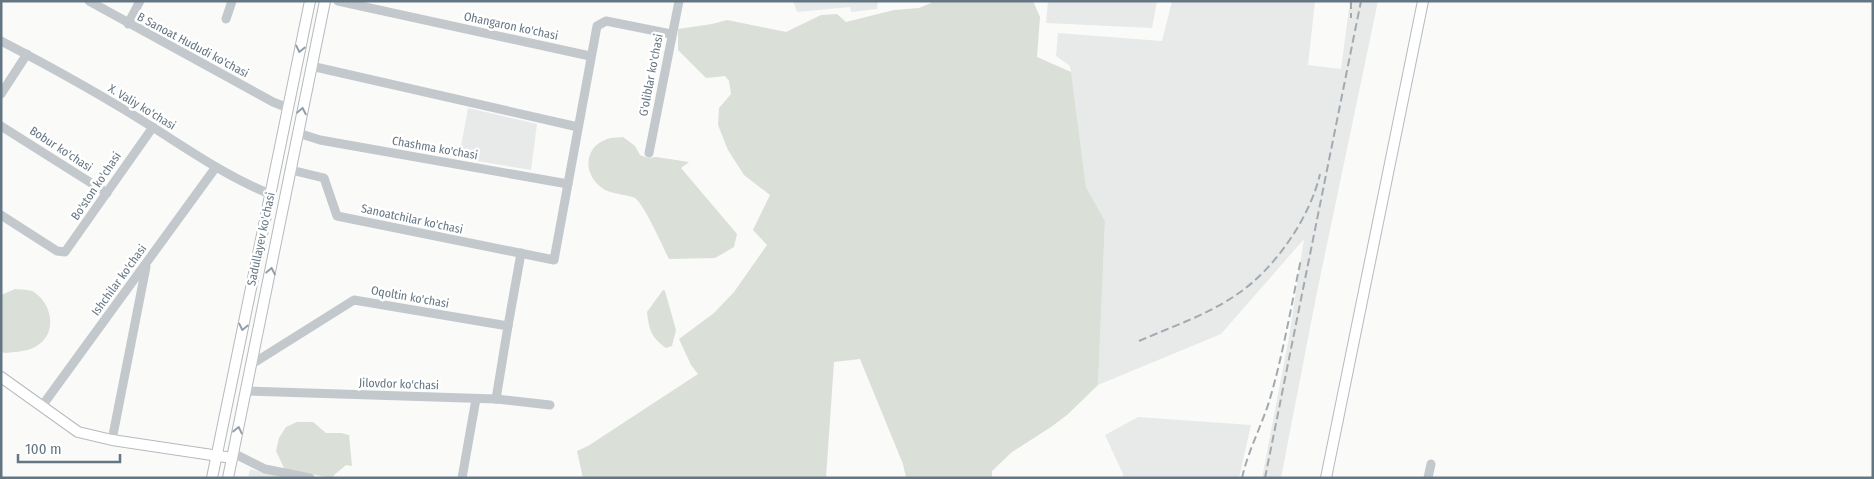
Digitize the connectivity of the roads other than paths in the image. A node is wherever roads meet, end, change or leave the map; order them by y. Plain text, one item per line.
1 (88, 1) edge
2 (140, 1) edge
3 (232, 1) edge
4 (310, 1) edge
5 (325, 1) edge
6 (338, 1) edge
7 (679, 1) edge
8 (1423, 1) edge
9 (226, 19) dead end
10 (128, 24) junction
11 (672, 34) junction
12 (1, 42) edge
13 (27, 54) junction
14 (590, 56) junction
15 (311, 66) junction
16 (1, 94) edge
17 (288, 108) junction
18 (1, 126) edge
19 (578, 126) junction
20 (153, 127) junction
21 (298, 133) junction
22 (649, 153) dead end
23 (216, 168) junction
24 (291, 170) junction
25 (568, 184) junction
26 (106, 193) junction
27 (270, 194) junction
28 (1, 215) edge
29 (521, 253) junction
30 (146, 265) junction
31 (508, 326) junction
32 (252, 364) junction
33 (1, 377) edge
34 (247, 391) junction
35 (476, 399) junction
36 (496, 399) junction
37 (550, 405) dead end
38 (42, 406) junction
39 (112, 440) junction
40 (233, 456) junction
41 (216, 457) junction
42 (1431, 464) dead end
43 (212, 478) edge
44 (228, 478) edge
45 (310, 478) edge
46 (462, 478) edge
47 (1326, 478) edge
48 (1428, 478) edge

1 - 10 street, B Sanoat Hududi ko'chasi
2 - 10 street
3 - 9 street
4 -> 17 main road, Sadullayev ko'chasi
5 - 15 main road, Sadullayev ko'chasi
6 - 14 street, Ohangaron ko'chasi
7 - 11 street, G'oliblar ko'chasi
8 - 47 main road
10 - 17 street, B Sanoat Hududi ko'chasi
11 - 14 street
11 - 22 street, G'oliblar ko'chasi
12 - 13 street, X. Valiy ko'chasi
13 - 16 street
13 - 20 street, X. Valiy ko'chasi
14 - 19 street
15 - 19 street
21 -> 15 main road, Sadullayev ko'chasi
17 - 27 main road, Sadullayev ko'chasi
18 - 26 street, Bobur ko'chasi
19 - 25 street
20 - 23 street, X. Valiy ko'chasi
20 - 26 street, Bo'ston ko'chasi
21 - 24 main road, Sadullayev ko'chasi
21 - 25 street, Chashma ko'chasi
23 - 27 street, X. Valiy ko'chasi
23 - 30 street, Ishchilar ko'chasi
24 - 29 street, Sanoatchilar ko'chasi
32 -> 24 main road, Sadullayev ko'chasi
25 - 29 street, Sanoatchilar ko'chasi
26 - 28 street, Bo'ston ko'chasi
27 -> 41 main road, Sadullayev ko'chasi
29 - 31 street
30 - 38 street, Ishchilar ko'chasi
30 - 39 street
31 - 32 street, Oqoltin ko'chasi
31 - 36 street
32 - 34 main road, Sadullayev ko'chasi
33 - 38 main road
34 - 35 street, Jilovdor ko'chasi
40 -> 34 main road, Sadullayev ko'chasi
35 - 36 street, Jilovdor ko'chasi
35 - 46 street
36 - 37 street, Jilovdor ko'chasi
38 - 39 main road
39 - 41 main road
40 - 41 main road
40 - 44 main road, Sadullayev ko'chasi
40 - 45 street
41 - 43 main road, Sadullayev ko'chasi
42 - 48 street

